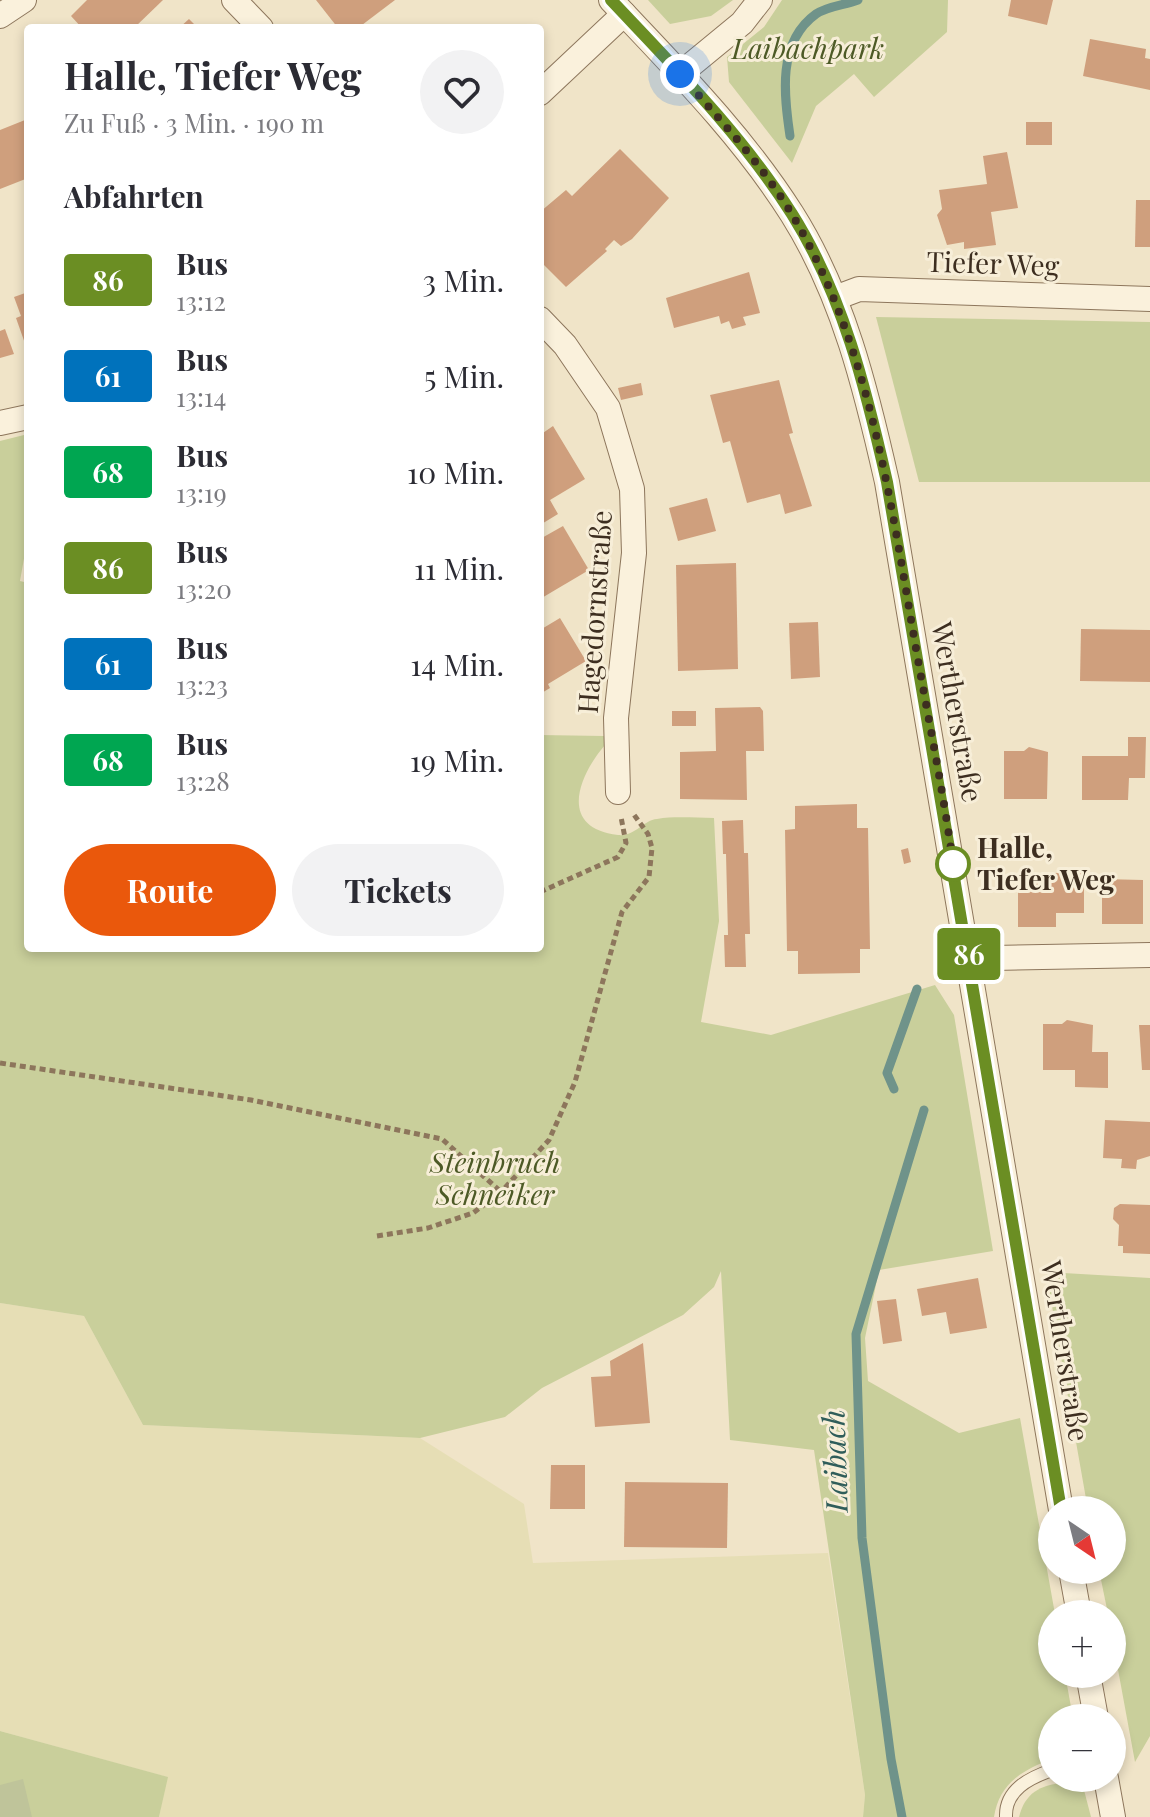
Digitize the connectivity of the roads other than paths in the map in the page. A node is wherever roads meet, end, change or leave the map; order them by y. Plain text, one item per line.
1 (24, 0) edge
2 (234, 0) edge
3 (760, 0) edge
4 (617, 7) edge
5 (0, 16) edge
6 (257, 24) edge
7 (680, 74) junction
8 (544, 89) edge
9 (835, 298) junction
10 (1150, 299) edge
11 (544, 323) edge
12 (24, 418) edge
13 (0, 423) edge
14 (618, 792) road end
15 (1150, 955) edge
16 (971, 962) junction
17 (1059, 1496) edge
18 (1038, 1777) edge
19 (1109, 1792) edge
20 (1006, 1817) edge
21 (1113, 1817) edge

1 - 5 street
2 - 6 street
3 - 7 street
4 - 7 street, Wertherstraße
4 - 8 street
7 - 9 street, Wertherstraße
9 - 10 street, Tiefer Weg
9 - 16 street, Wertherstraße
11 - 14 street, Hagedornstraße
12 - 13 street
15 - 16 street
16 - 17 street, Wertherstraße
18 - 20 lane
19 - 21 street

